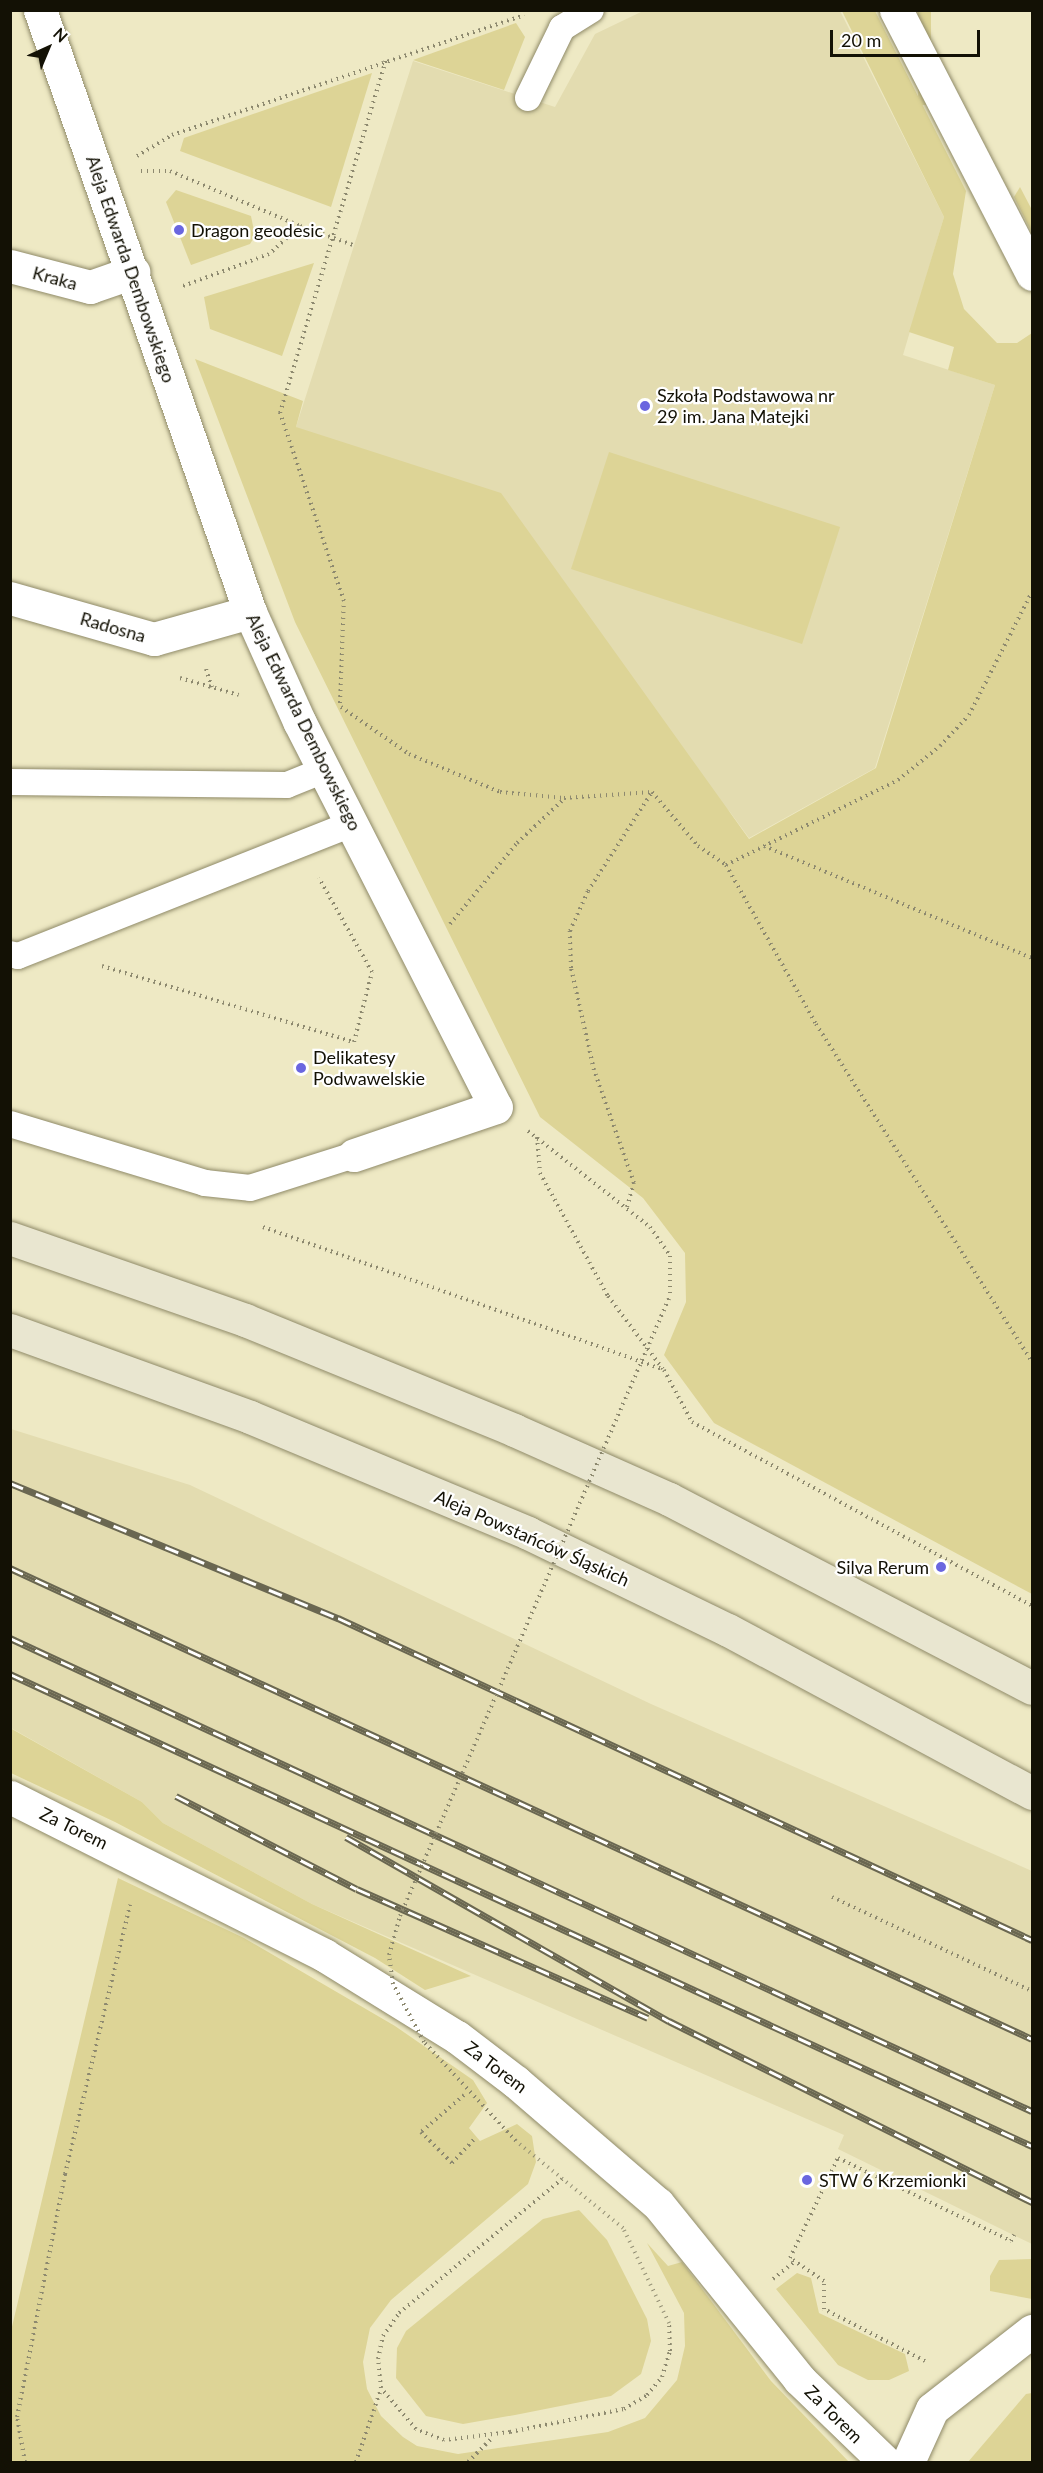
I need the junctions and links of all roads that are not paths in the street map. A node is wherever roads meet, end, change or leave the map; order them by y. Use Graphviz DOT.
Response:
graph roads {
  1 [pos="40,10"];
  2 [pos="591,10"];
  3 [pos="896,10"];
  4 [pos="528,98"];
  5 [pos="10,266"];
  6 [pos="132,272"];
  7 [pos="1032,274"];
  8 [pos="10,598"];
  9 [pos="250,612"];
  10 [pos="324,770"];
  11 [pos="10,782"];
  12 [pos="352,824"];
  13 [pos="10,954"];
  14 [pos="10,1124"];
  15 [pos="354,1155"];
  16 [pos="10,1238"];
  17 [pos="10,1330"];
  18 [pos="1032,1688"];
  19 [pos="1032,1793"];
  20 [pos="10,1797"];
  21 [pos="1032,2331"];
  22 [pos="885,2463"];
  23 [pos="908,2463"];
  1 -- 6 [label="street, Aleja Edwarda Dembowskiego"];
  2 -- 4 [label="lane"];
  3 -- 7 [label="street"];
  5 -- 6 [label="street, Kraka"];
  6 -- 9 [label="street, Aleja Edwarda Dembowskiego"];
  8 -- 9 [label="street, Radosna"];
  9 -- 10 [label="street, Aleja Edwarda Dembowskiego"];
  10 -- 11 [label="lane"];
  10 -- 12 [label="street, Aleja Edwarda Dembowskiego"];
  12 -- 13 [label="lane"];
  12 -- 15 [label="street, Aleja Edwarda Dembowskiego"];
  14 -- 15 [label="lane"];
  16 -- 18 [label="main road"];
  17 -- 19 [label="main road, Aleja Powstańców Śląskich"];
  20 -- 22 [label="street, Za Torem"];
  21 -- 23 [label="street"];
}
